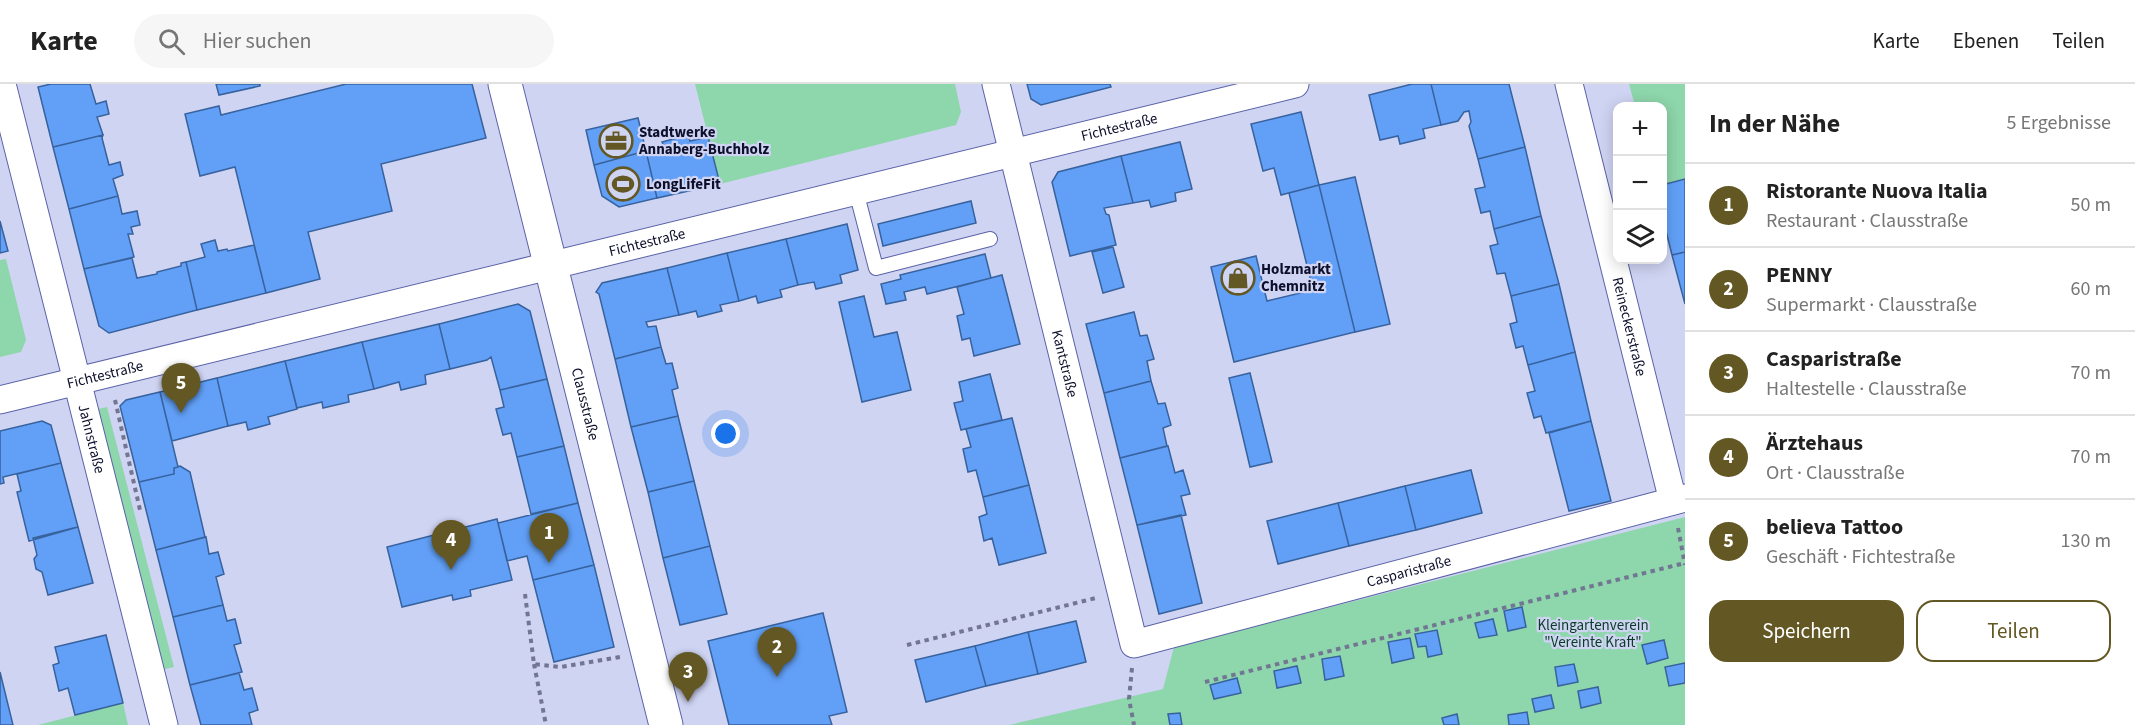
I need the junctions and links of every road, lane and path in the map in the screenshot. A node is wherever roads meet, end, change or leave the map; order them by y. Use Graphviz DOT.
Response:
graph roads {
  1 [pos="2,84"];
  2 [pos="505,84"];
  3 [pos="996,84"];
  4 [pos="1295,84"];
  5 [pos="1569,84"];
  6 [pos="1012,153"];
  7 [pos="856,191"];
  8 [pos="990,239"];
  9 [pos="550,266"];
  10 [pos="77,381"];
  11 [pos="0,400"];
  12 [pos="1679,500"];
  13 [pos="1685,564"];
  14 [pos="1120,592"];
  15 [pos="525,594"];
  16 [pos="1134,644"];
  17 [pos="907,645"];
  18 [pos="648,652"];
  19 [pos="534,663"];
  20 [pos="1205,682"];
  21 [pos="164,725"];
  22 [pos="546,725"];
  23 [pos="666,725"];
  24 [pos="1134,725"];
  1 -- 10 [label="street, Jahnstraße"];
  2 -- 9 [label="main road, Clausstraße"];
  3 -- 6 [label="street, Kantstraße"];
  4 -- 6 [label="street, Fichtestraße"];
  5 -- 12 [label="street, Reineckerstraße"];
  6 -- 7 [label="street, Fichtestraße"];
  6 -- 14 [label="street, Kantstraße"];
  7 -- 8 [label="lane"];
  7 -- 9 [label="street, Fichtestraße"];
  9 -- 10 [label="street, Fichtestraße"];
  9 -- 18 [label="main road, Clausstraße"];
  10 -- 11 [label="street, Fichtestraße"];
  10 -- 21 [label="street, Jahnstraße"];
  12 -- 13 [label="path"];
  12 -- 16 [label="street, Casparistraße"];
  13 -- 20 [label="path"];
  14 -- 16 [label="street, Kantstraße"];
  14 -- 17 [label="path"];
  15 -- 19 [label="path"];
  16 -- 24 [label="path"];
  18 -- 19 [label="path"];
  18 -- 23 [label="main road, Clausstraße"];
  19 -- 22 [label="path"];
}
